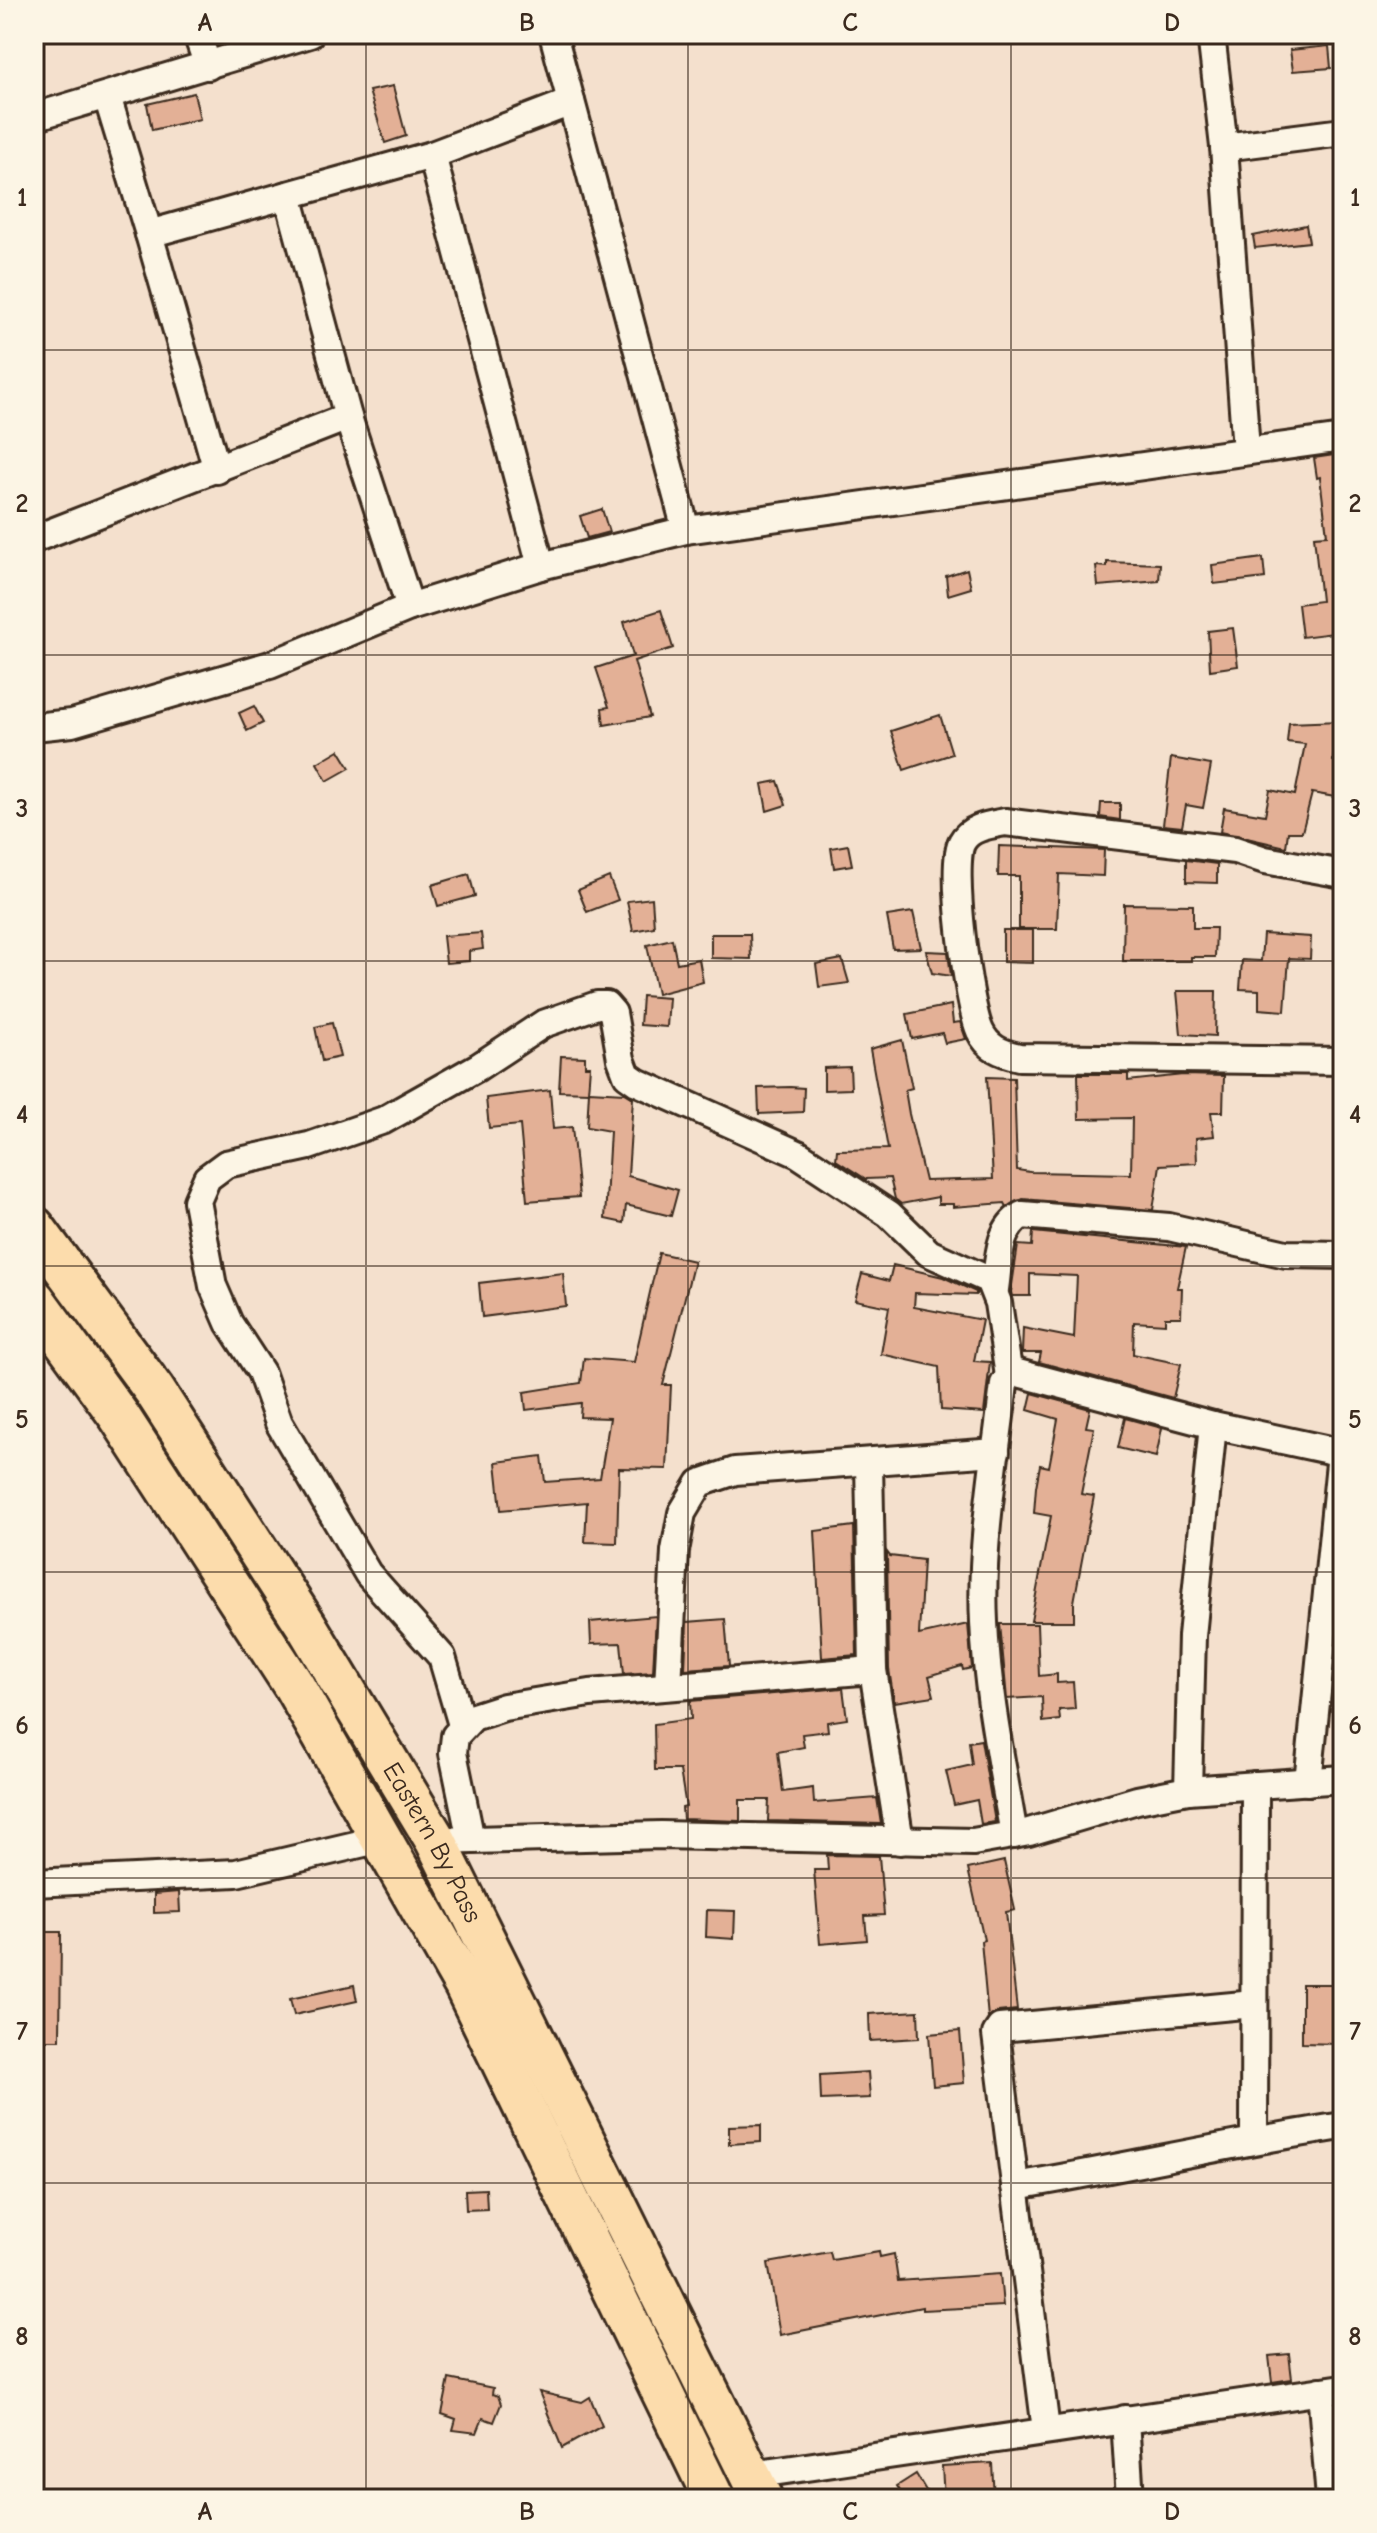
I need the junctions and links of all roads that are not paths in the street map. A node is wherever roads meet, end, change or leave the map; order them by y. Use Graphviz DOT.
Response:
graph roads {
  1 [pos="197,34"];
  2 [pos="310,34"];
  3 [pos="553,34"];
  4 [pos="1211,34"];
  5 [pos="208,66"];
  6 [pos="107,96"];
  7 [pos="571,102"];
  8 [pos="34,117"];
  9 [pos="1343,132"];
  10 [pos="1224,147"];
  11 [pos="432,155"];
  12 [pos="288,195"];
  13 [pos="149,234"];
  14 [pos="348,417"];
  15 [pos="1343,438"];
  16 [pos="1246,450"];
  17 [pos="217,470"];
  18 [pos="686,530"];
  19 [pos="34,539"];
  20 [pos="541,566"];
  21 [pos="410,607"];
  22 [pos="34,727"];
  23 [pos="1343,874"];
  24 [pos="1343,1061"];
  25 [pos="34,1227"];
  26 [pos="1343,1255"];
  27 [pos="995,1289"];
  28 [pos="34,1299"];
  29 [pos="1009,1376"];
  30 [pos="1213,1425"];
  31 [pos="996,1452"];
  32 [pos="1342,1453"];
  33 [pos="869,1463"];
  34 [pos="873,1670"];
  35 [pos="668,1686"];
  36 [pos="462,1725"];
  37 [pos="1343,1779"];
  38 [pos="1308,1782"];
  39 [pos="1255,1785"];
  40 [pos="1188,1790"];
  41 [pos="1014,1835"];
  42 [pos="381,1839"];
  43 [pos="453,1841"];
  44 [pos="900,1841"];
  45 [pos="34,1883"];
  46 [pos="1254,2004"];
  47 [pos="1343,2126"];
  48 [pos="1254,2139"];
  49 [pos="1015,2186"];
  50 [pos="1332,2390"];
  51 [pos="1125,2419"];
  52 [pos="1046,2430"];
  53 [pos="757,2487"];
  54 [pos="714,2499"];
  55 [pos="1130,2499"];
  56 [pos="1330,2499"];
  1 -- 5 [label="street"];
  2 -- 5 [label="street"];
  3 -- 7 [label="street"];
  4 -- 10 [label="street"];
  5 -- 6 [label="street"];
  6 -- 8 [label="street"];
  6 -- 13 [label="street"];
  7 -- 11 [label="street"];
  7 -- 18 [label="street"];
  9 -- 10 [label="street"];
  10 -- 16 [label="street"];
  11 -- 12 [label="street"];
  11 -- 20 [label="street"];
  12 -- 13 [label="street"];
  12 -- 14 [label="street"];
  13 -- 17 [label="street"];
  14 -- 17 [label="street"];
  14 -- 21 [label="street"];
  15 -- 16 [label="street"];
  16 -- 18 [label="street"];
  17 -- 19 [label="street"];
  18 -- 20 [label="street"];
  20 -- 21 [label="street"];
  21 -- 22 [label="street"];
  23 -- 24 [label="street"];
  25 -- 43 [label="main road, Eastern By Pass"];
  26 -- 27 [label="street"];
  27 -- 29 [label="street"];
  27 -- 36 [label="street"];
  28 -- 42 [label="main road, Eastern By Pass"];
  29 -- 30 [label="street"];
  29 -- 31 [label="street"];
  30 -- 32 [label="street"];
  30 -- 40 [label="street"];
  31 -- 33 [label="street"];
  31 -- 41 [label="street"];
  32 -- 38 [label="street"];
  33 -- 34 [label="street"];
  33 -- 35 [label="street"];
  34 -- 35 [label="street"];
  34 -- 44 [label="street"];
  35 -- 36 [label="street"];
  36 -- 43 [label="street"];
  37 -- 38 [label="street"];
  38 -- 39 [label="street"];
  39 -- 40 [label="street"];
  39 -- 46 [label="street"];
  40 -- 41 [label="street"];
  41 -- 44 [label="street"];
  42 -- 45 [label="street"];
  42 -- 54 [label="main road, Eastern By Pass"];
  43 -- 44 [label="street"];
  43 -- 53 [label="main road, Eastern By Pass"];
  46 -- 48 [label="street"];
  46 -- 49 [label="street"];
  47 -- 48 [label="street"];
  48 -- 49 [label="street"];
  49 -- 52 [label="street"];
  50 -- 51 [label="street"];
  50 -- 56 [label="street"];
  51 -- 52 [label="street"];
  51 -- 55 [label="street"];
  52 -- 53 [label="street"];
}
